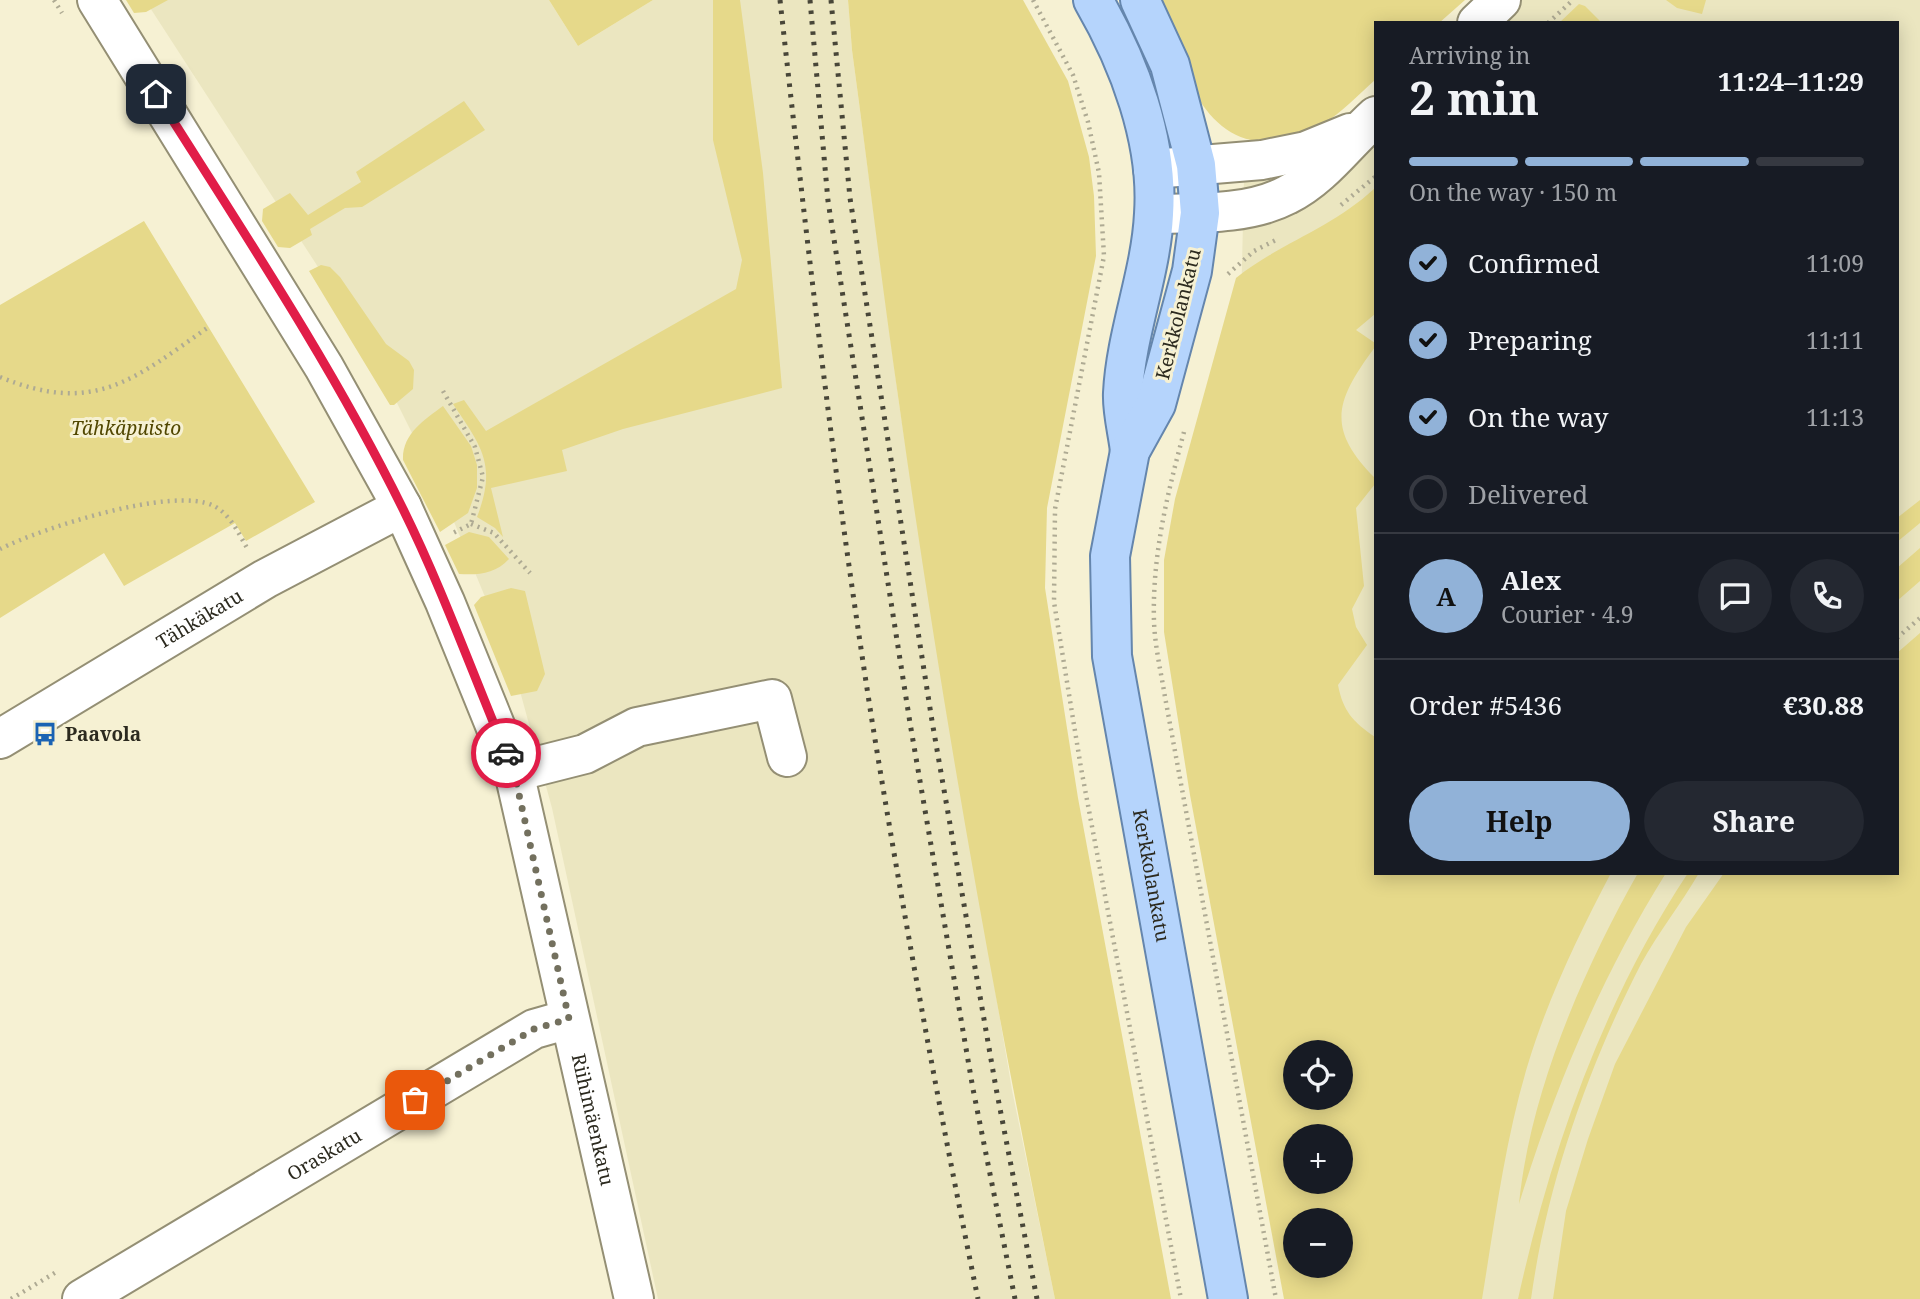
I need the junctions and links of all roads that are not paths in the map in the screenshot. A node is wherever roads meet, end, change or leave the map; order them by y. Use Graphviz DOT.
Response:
graph roads {
  1 [pos="1094,0"];
  2 [pos="1140,0"];
  3 [pos="1501,0"];
  4 [pos="83,11"];
  5 [pos="1479,21"];
  6 [pos="1368,122"];
  7 [pos="1196,165"];
  8 [pos="1153,169"];
  9 [pos="1200,213"];
  10 [pos="1154,214"];
  11 [pos="1130,451"];
  12 [pos="402,507"];
  13 [pos="0,738"];
  14 [pos="787,757"];
  15 [pos="514,772"];
  16 [pos="569,1019"];
  17 [pos="82,1299"];
  18 [pos="634,1299"];
  19 [pos="1228,1299"];
  1 -- 8 [label="main road, Kerkkolankatu"];
  2 -- 7 [label="main road, Kerkkolankatu"];
  3 -- 5 [label="street"];
  4 -- 12 [label="street, Riihimäenkatu"];
  6 -- 7 [label="street"];
  6 -- 9 [label="street"];
  7 -- 8 [label="street"];
  7 -- 9 [label="main road, Kerkkolankatu"];
  8 -- 10 [label="main road, Kerkkolankatu"];
  9 -- 10 [label="street"];
  9 -- 11 [label="main road, Kerkkolankatu"];
  10 -- 11 [label="main road, Kerkkolankatu"];
  11 -- 19 [label="main road, Kerkkolankatu"];
  12 -- 13 [label="street, Tähkäkatu"];
  12 -- 15 [label="street, Riihimäenkatu"];
  14 -- 15 [label="street"];
  15 -- 16 [label="street, Riihimäenkatu"];
  16 -- 17 [label="street, Oraskatu"];
  16 -- 18 [label="street, Riihimäenkatu"];
}
